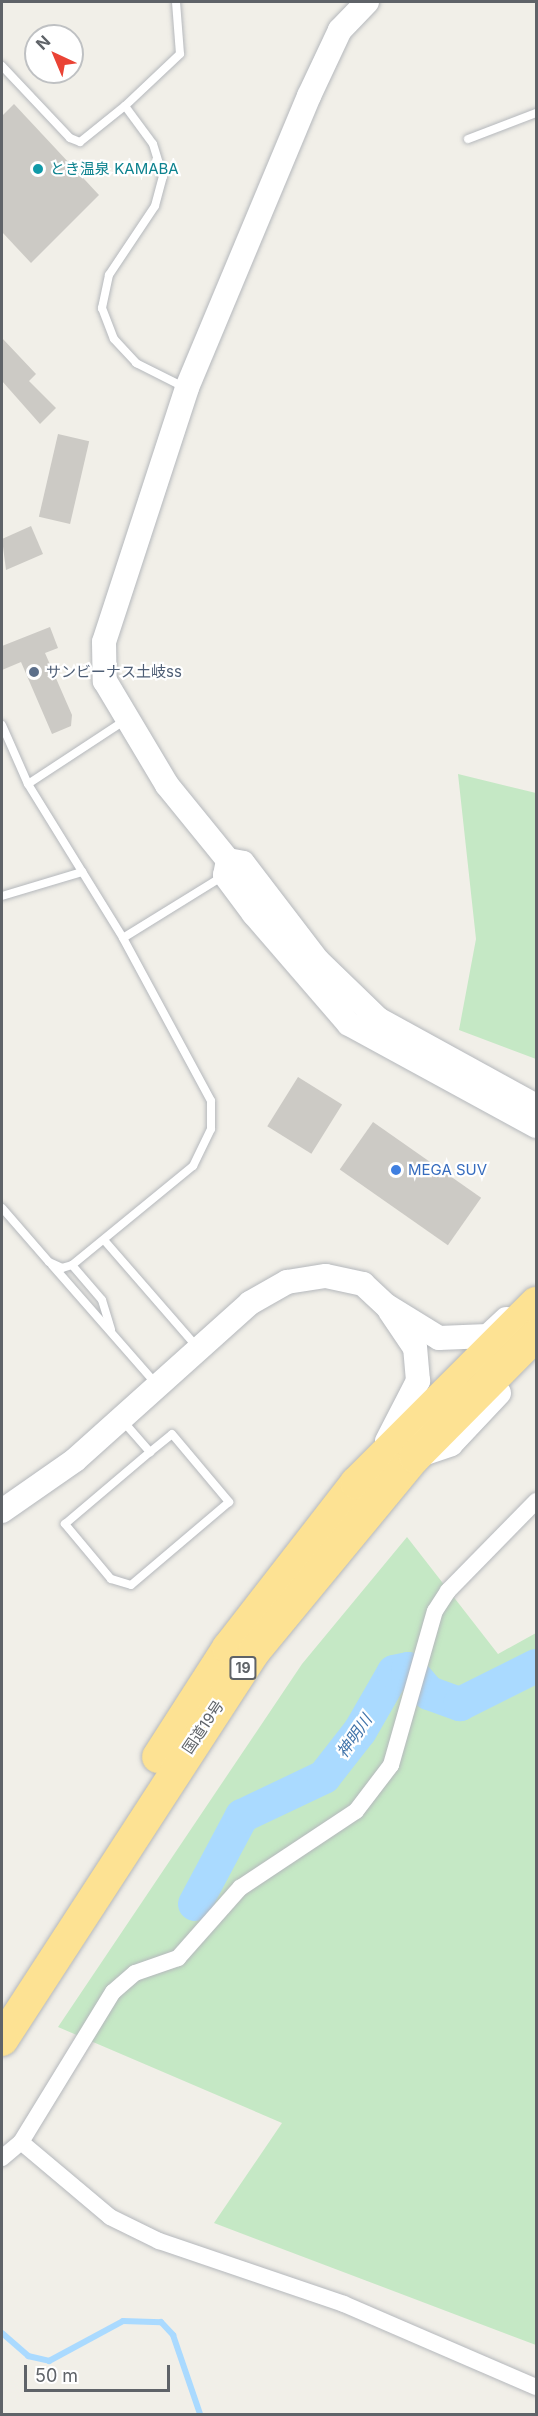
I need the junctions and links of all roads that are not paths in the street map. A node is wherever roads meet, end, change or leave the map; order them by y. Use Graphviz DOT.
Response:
graph roads {
  1 [pos="176,2"];
  2 [pos="368,2"];
  3 [pos="2,66"];
  4 [pos="125,106"];
  5 [pos="537,113"];
  6 [pos="468,139"];
  7 [pos="187,388"];
  8 [pos="124,721"];
  9 [pos="2,724"];
  10 [pos="28,784"];
  11 [pos="227,868"];
  12 [pos="82,872"];
  13 [pos="2,896"];
  14 [pos="123,938"];
  15 [pos="537,1106"];
  16 [pos="537,1126"];
  17 [pos="2,1208"];
  18 [pos="104,1240"];
  19 [pos="49,1262"];
  20 [pos="72,1265"];
  21 [pos="537,1291"];
  22 [pos="537,1303"];
  23 [pos="387,1306"];
  24 [pos="113,1335"];
  25 [pos="537,1335"];
  26 [pos="198,1348"];
  27 [pos="537,1354"];
  28 [pos="156,1385"];
  29 [pos="120,1417"];
  30 [pos="150,1452"];
  31 [pos="415,1457"];
  32 [pos="375,1462"];
  33 [pos="537,1501"];
  34 [pos="2,1511"];
  35 [pos="2,2003"];
  36 [pos="2,2040"];
  37 [pos="21,2142"];
  38 [pos="2,2158"];
  39 [pos="537,2387"];
  1 -- 4 [label="lane"];
  2 -- 7 [label="street"];
  3 -- 4 [label="lane"];
  4 -- 7 [label="lane"];
  5 -- 6 [label="lane"];
  7 -- 8 [label="street"];
  8 -- 10 [label="lane"];
  8 -- 11 [label="street"];
  9 -- 10 [label="lane"];
  10 -- 12 [label="lane"];
  11 -- 14 [label="lane"];
  11 -- 15 [label="street"];
  11 -- 16 [label="street"];
  12 -- 13 [label="lane"];
  12 -- 14 [label="lane"];
  14 -- 18 [label="lane"];
  17 -- 19 [label="lane"];
  18 -- 20 [label="lane"];
  18 -- 26 [label="lane"];
  19 -- 20 [label="lane"];
  19 -- 24 [label="lane"];
  20 -- 24 [label="lane"];
  21 -- 23 [label="street"];
  22 -- 32 [label="highway, 国道19号 / 19"];
  23 -- 26 [label="street"];
  23 -- 32 [label="street"];
  24 -- 28 [label="lane"];
  25 -- 31 [label="highway, 国道19号 / 19"];
  26 -- 28 [label="street"];
  27 -- 31 [label="street"];
  28 -- 29 [label="street"];
  29 -- 30 [label="lane"];
  29 -- 34 [label="street"];
  30 -- 30 [label="lane"];
  31 -- 36 [label="highway, 国道19号 / 19"];
  32 -- 35 [label="highway, 国道19号 / 19"];
  33 -- 37 [label="street"];
  37 -- 38 [label="street"];
  37 -- 39 [label="street"];
}
